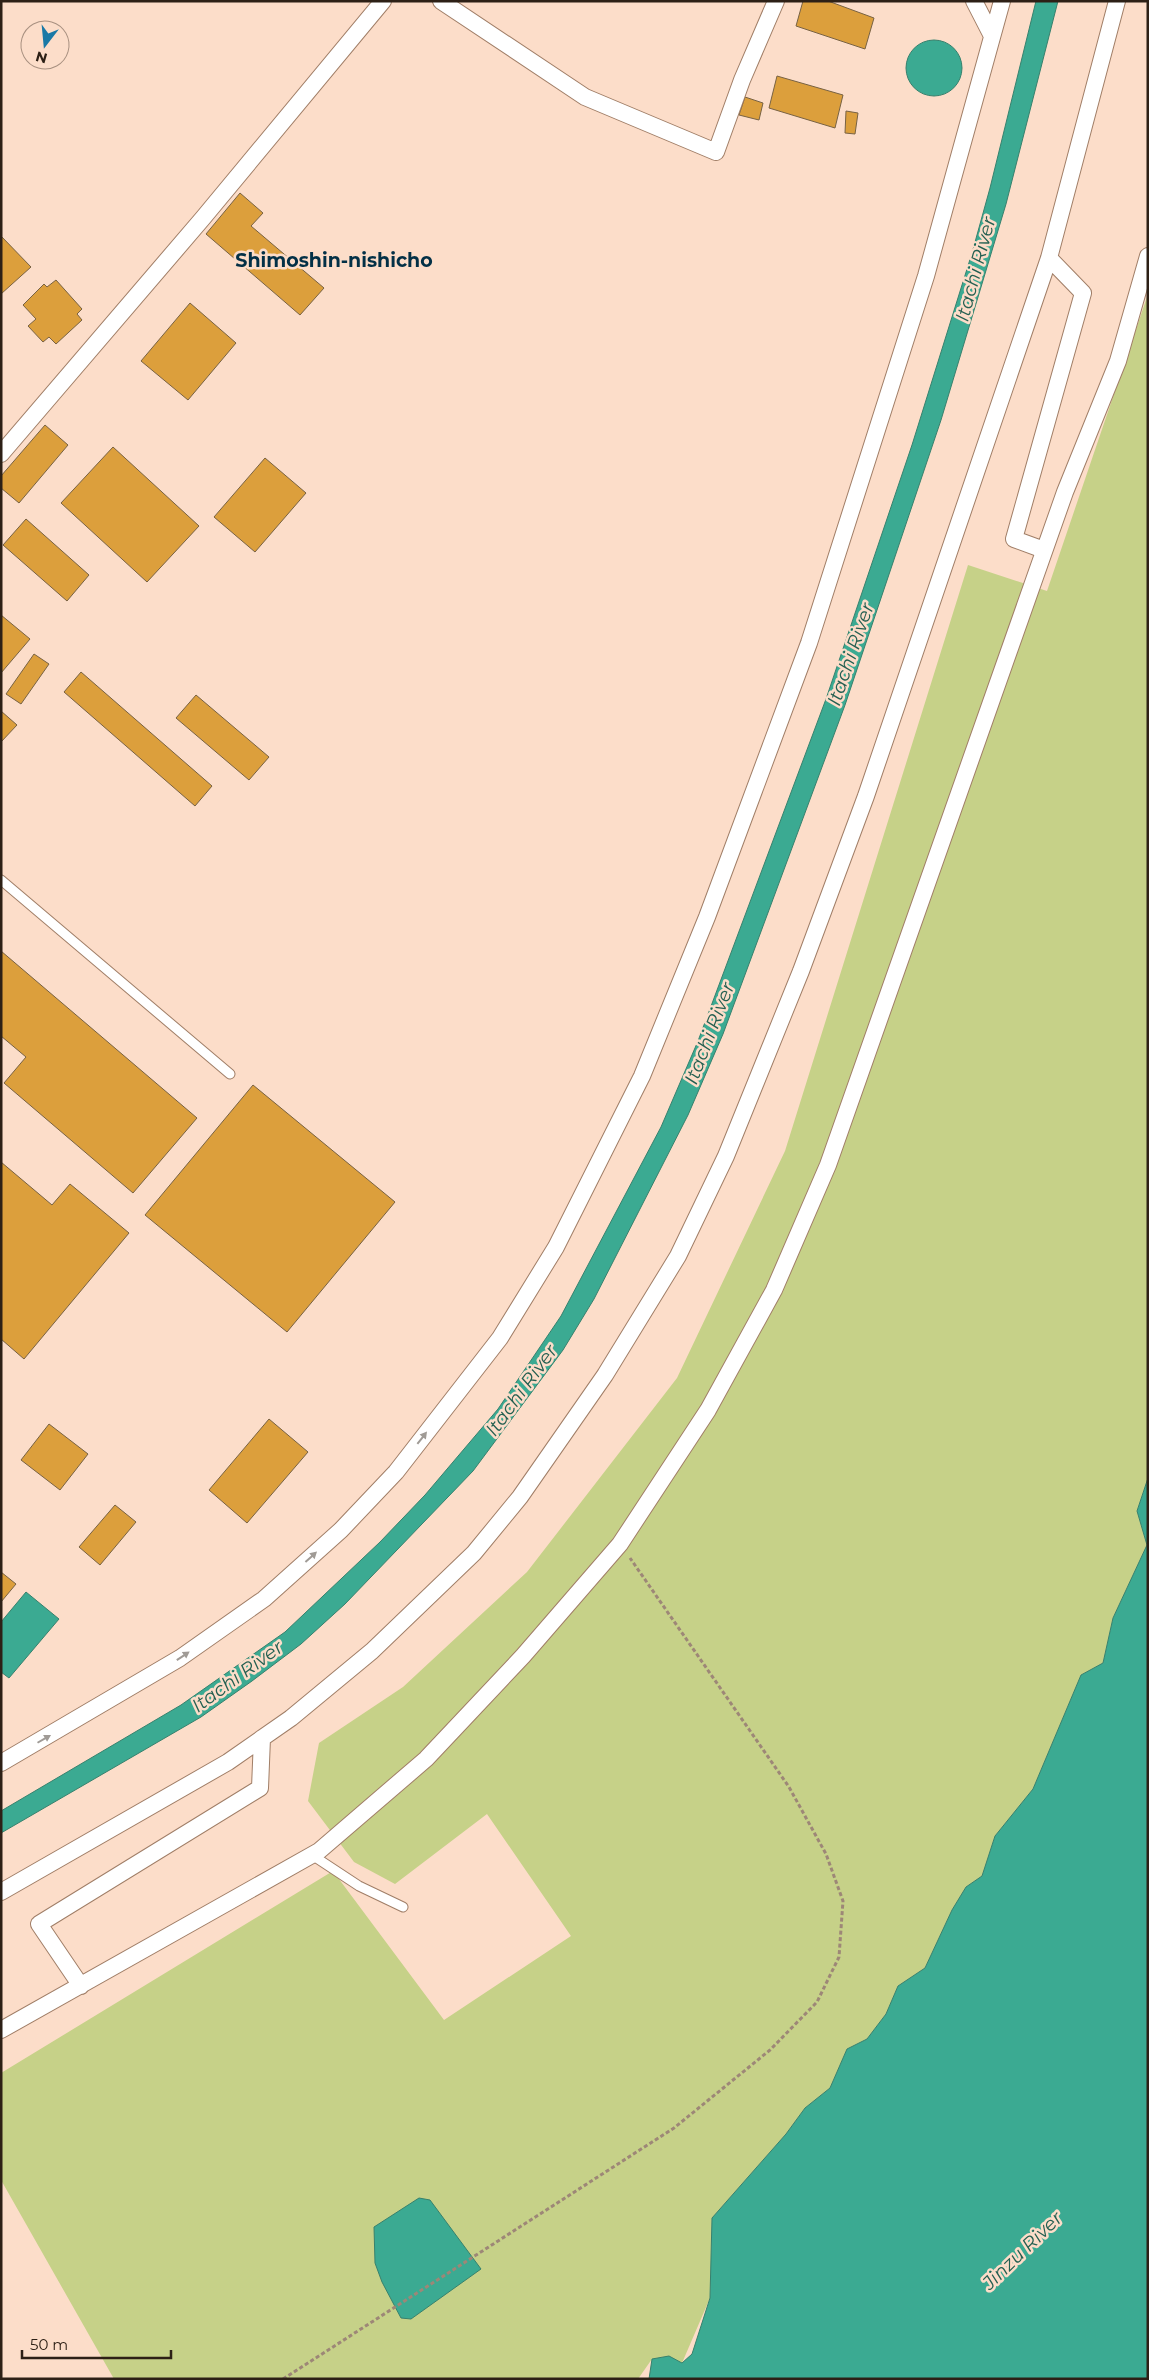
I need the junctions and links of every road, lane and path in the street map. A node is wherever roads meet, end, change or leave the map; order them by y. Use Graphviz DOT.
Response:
graph roads {
  1 [pos="383,1"];
  2 [pos="441,1"];
  3 [pos="776,1"];
  4 [pos="974,1"];
  5 [pos="1002,1"];
  6 [pos="1117,1"];
  7 [pos="992,36"];
  8 [pos="1148,256"];
  9 [pos="1049,258"];
  10 [pos="1,454"];
  11 [pos="1044,550"];
  12 [pos="1,880"];
  13 [pos="230,1074"];
  14 [pos="620,1544"];
  15 [pos="262,1738"];
  16 [pos="1,1763"];
  17 [pos="312,1855"];
  18 [pos="1,1892"];
  19 [pos="403,1907"];
  20 [pos="80,1986"];
  21 [pos="1,2030"];
  22 [pos="283,2379"];
  1 -- 10 [label="street"];
  2 -- 3 [label="street"];
  4 -- 7 [label="street"];
  5 -- 7 [label="street"];
  6 -- 9 [label="street"];
  16 -- 7 [label="street, one-way"];
  8 -- 11 [label="street"];
  9 -- 11 [label="street"];
  9 -- 15 [label="street"];
  11 -- 14 [label="street"];
  12 -- 13 [label="lane"];
  14 -- 17 [label="street"];
  14 -- 22 [label="path"];
  15 -- 18 [label="street"];
  15 -- 20 [label="street"];
  17 -- 19 [label="lane"];
  17 -- 20 [label="street"];
  20 -- 21 [label="street"];
}
